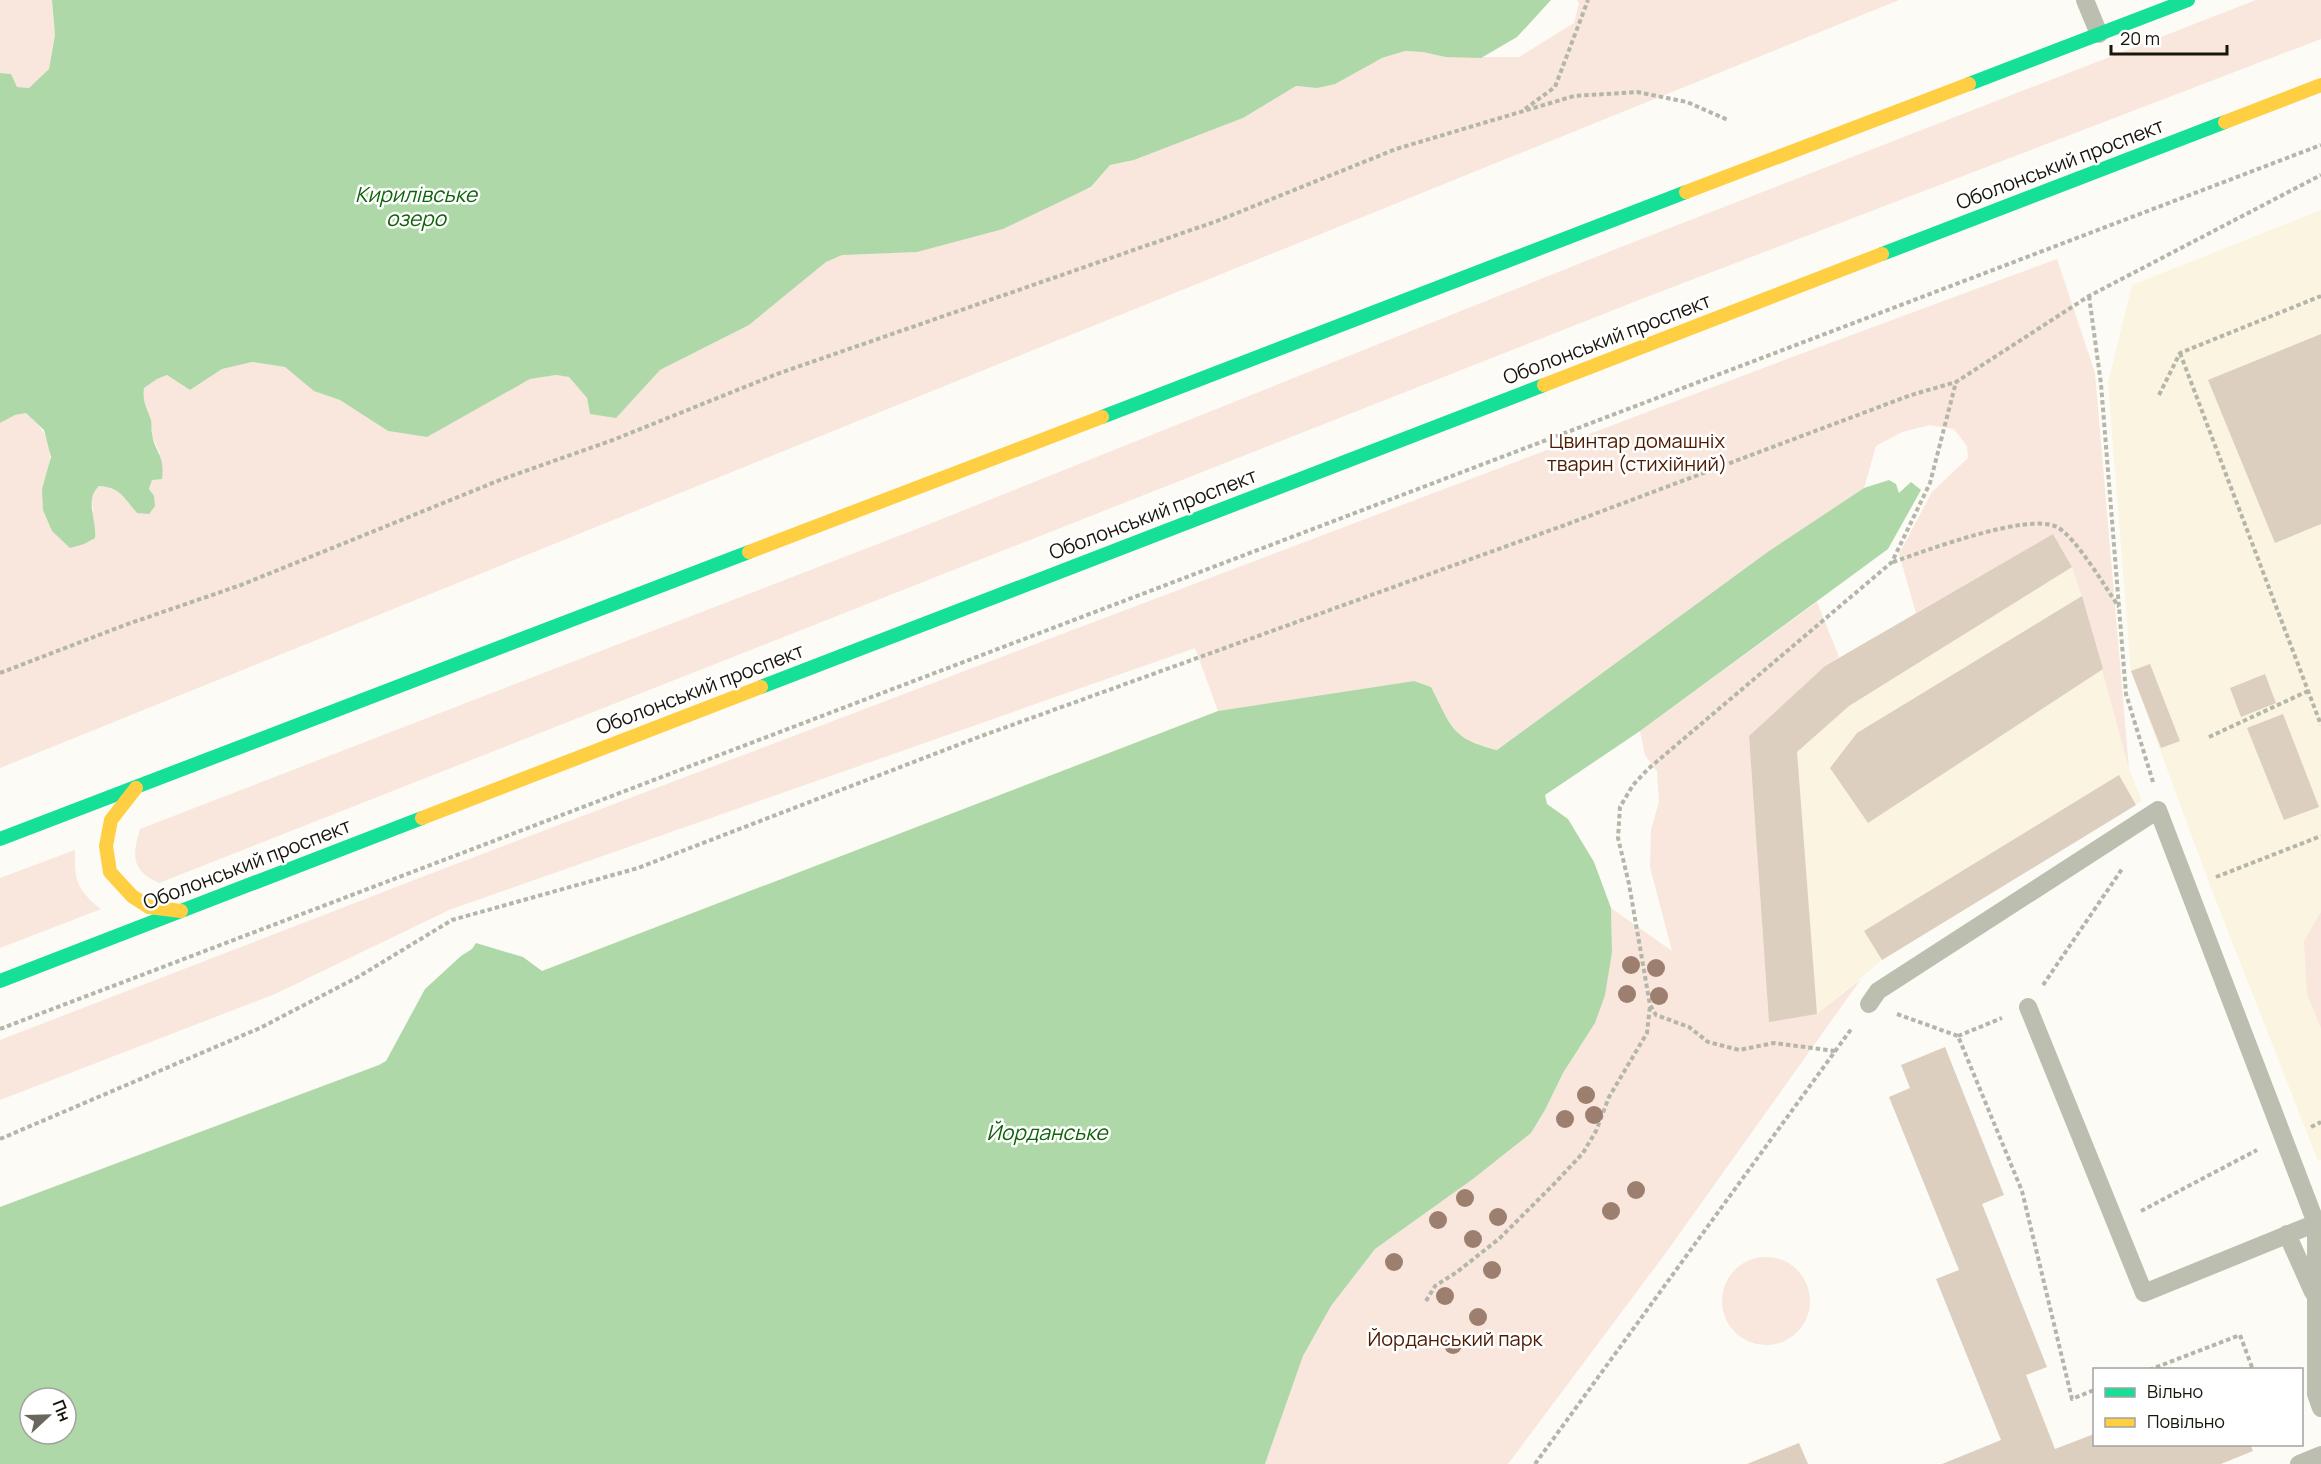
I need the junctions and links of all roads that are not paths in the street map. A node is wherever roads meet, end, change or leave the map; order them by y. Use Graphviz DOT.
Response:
graph roads {
  1 [pos="2085,0"];
  2 [pos="2188,0"];
  3 [pos="2099,34"];
  4 [pos="2321,85"];
  5 [pos="136,788"];
  6 [pos="0,839"];
  7 [pos="181,911"];
  8 [pos="0,981"];
  9 [pos="1869,1004"];
  10 [pos="2028,1006"];
  11 [pos="2316,1223"];
  12 [pos="2287,1234"];
  13 [pos="2316,1300"];
  14 [pos="2321,1408"];
  15 [pos="2321,1455"];
  16 [pos="2299,1464"];
  1 -- 3 [label="lane"];
  2 -- 3 [label="main road"];
  3 -- 5 [label="main road"];
  4 -- 7 [label="main road, Оболонський проспект"];
  5 -- 6 [label="main road"];
  5 -- 7 [label="main road"];
  7 -- 8 [label="main road, Оболонський проспект"];
  9 -- 11 [label="lane"];
  10 -- 12 [label="lane"];
  11 -- 12 [label="lane"];
  11 -- 13 [label="lane"];
  12 -- 13 [label="lane"];
  13 -- 14 [label="lane"];
  15 -- 16 [label="lane"];
}
